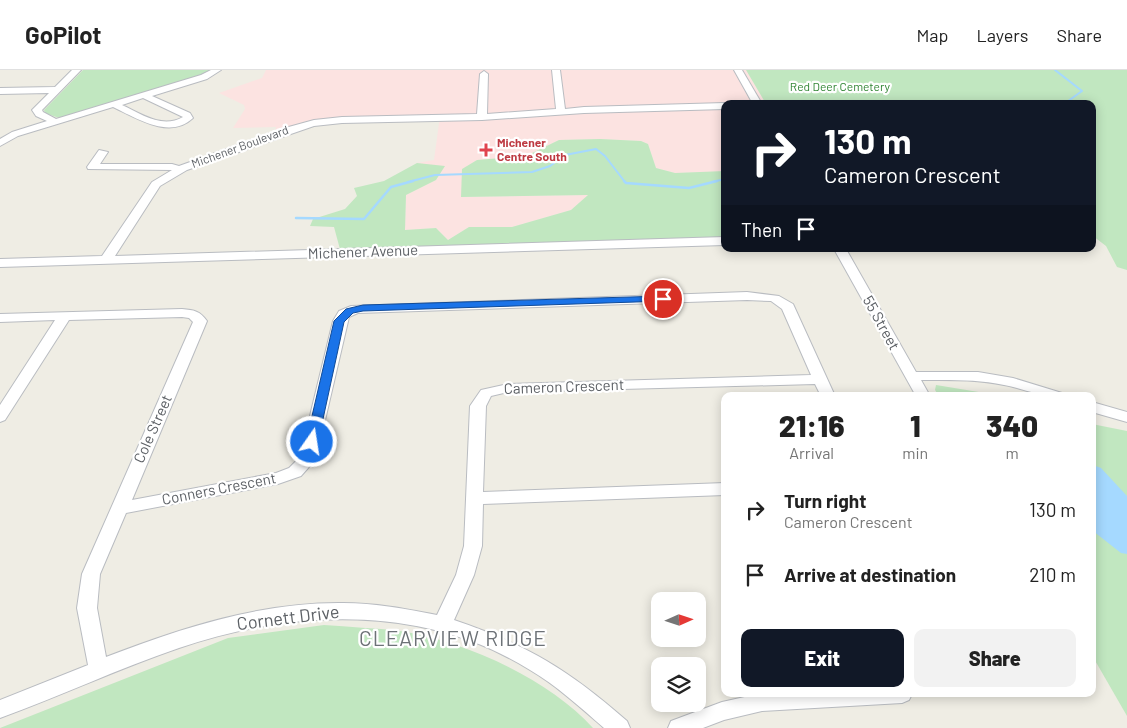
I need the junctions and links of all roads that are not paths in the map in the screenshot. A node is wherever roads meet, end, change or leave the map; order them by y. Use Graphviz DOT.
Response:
graph roads {
  1 [pos="77,70"];
  2 [pos="217,70"];
  3 [pos="556,70"];
  4 [pos="738,70"];
  5 [pos="484,74"];
  6 [pos="58,90"];
  7 [pos="0,91"];
  8 [pos="143,95"];
  9 [pos="756,100"];
  10 [pos="114,104"];
  11 [pos="721,106"];
  12 [pos="561,112"];
  13 [pos="482,117"];
  14 [pos="55,122"];
  15 [pos="0,143"];
  16 [pos="103,152"];
  17 [pos="179,169"];
  18 [pos="721,241"];
  19 [pos="842,252"];
  20 [pos="106,260"];
  21 [pos="0,263"];
  22 [pos="65,316"];
  23 [pos="0,318"];
  24 [pos="912,376"];
  25 [pos="820,379"];
  26 [pos="826,392"];
  27 [pos="921,392"];
  28 [pos="1043,392"];
  29 [pos="1096,408"];
  30 [pos="0,416"];
  31 [pos="1127,417"];
  32 [pos="721,489"];
  33 [pos="476,498"];
  34 [pos="119,508"];
  35 [pos="443,623"];
  36 [pos="99,671"];
  37 [pos="850,697"];
  38 [pos="0,709"];
  39 [pos="619,728"];
  40 [pos="679,728"];
  1 -- 6 [label="street"];
  2 -- 8 [label="street"];
  3 -- 12 [label="street"];
  4 -- 9 [label="street"];
  5 -- 13 [label="street"];
  6 -- 7 [label="street"];
  6 -- 14 [label="street"];
  8 -- 10 [label="street"];
  8 -- 10 [label="street"];
  10 -- 14 [label="street"];
  11 -- 12 [label="street, Michener Boulevard"];
  12 -- 13 [label="street, Michener Boulevard"];
  13 -- 17 [label="street, Michener Boulevard"];
  14 -- 15 [label="street"];
  16 -- 17 [label="street"];
  17 -- 20 [label="street, Michener Boulevard"];
  18 -- 20 [label="street, Michener Avenue"];
  19 -- 24 [label="street, 55 Street"];
  20 -- 21 [label="street, Michener Avenue"];
  22 -- 23 [label="street"];
  22 -- 30 [label="street"];
  22 -- 34 [label="street, Cole Street"];
  24 -- 27 [label="street, 55 Street"];
  24 -- 28 [label="street"];
  25 -- 26 [label="street"];
  25 -- 33 [label="street, Cameron Crescent"];
  25 -- 34 [label="street, Conners Crescent"];
  29 -- 31 [label="street"];
  32 -- 33 [label="street"];
  33 -- 35 [label="street, Cameron Crescent"];
  34 -- 36 [label="street, Cole Street"];
  35 -- 36 [label="street, Cornett Drive"];
  35 -- 39 [label="street, Cornett Drive"];
  36 -- 38 [label="street, Cornett Drive"];
  37 -- 40 [label="street"];
}
